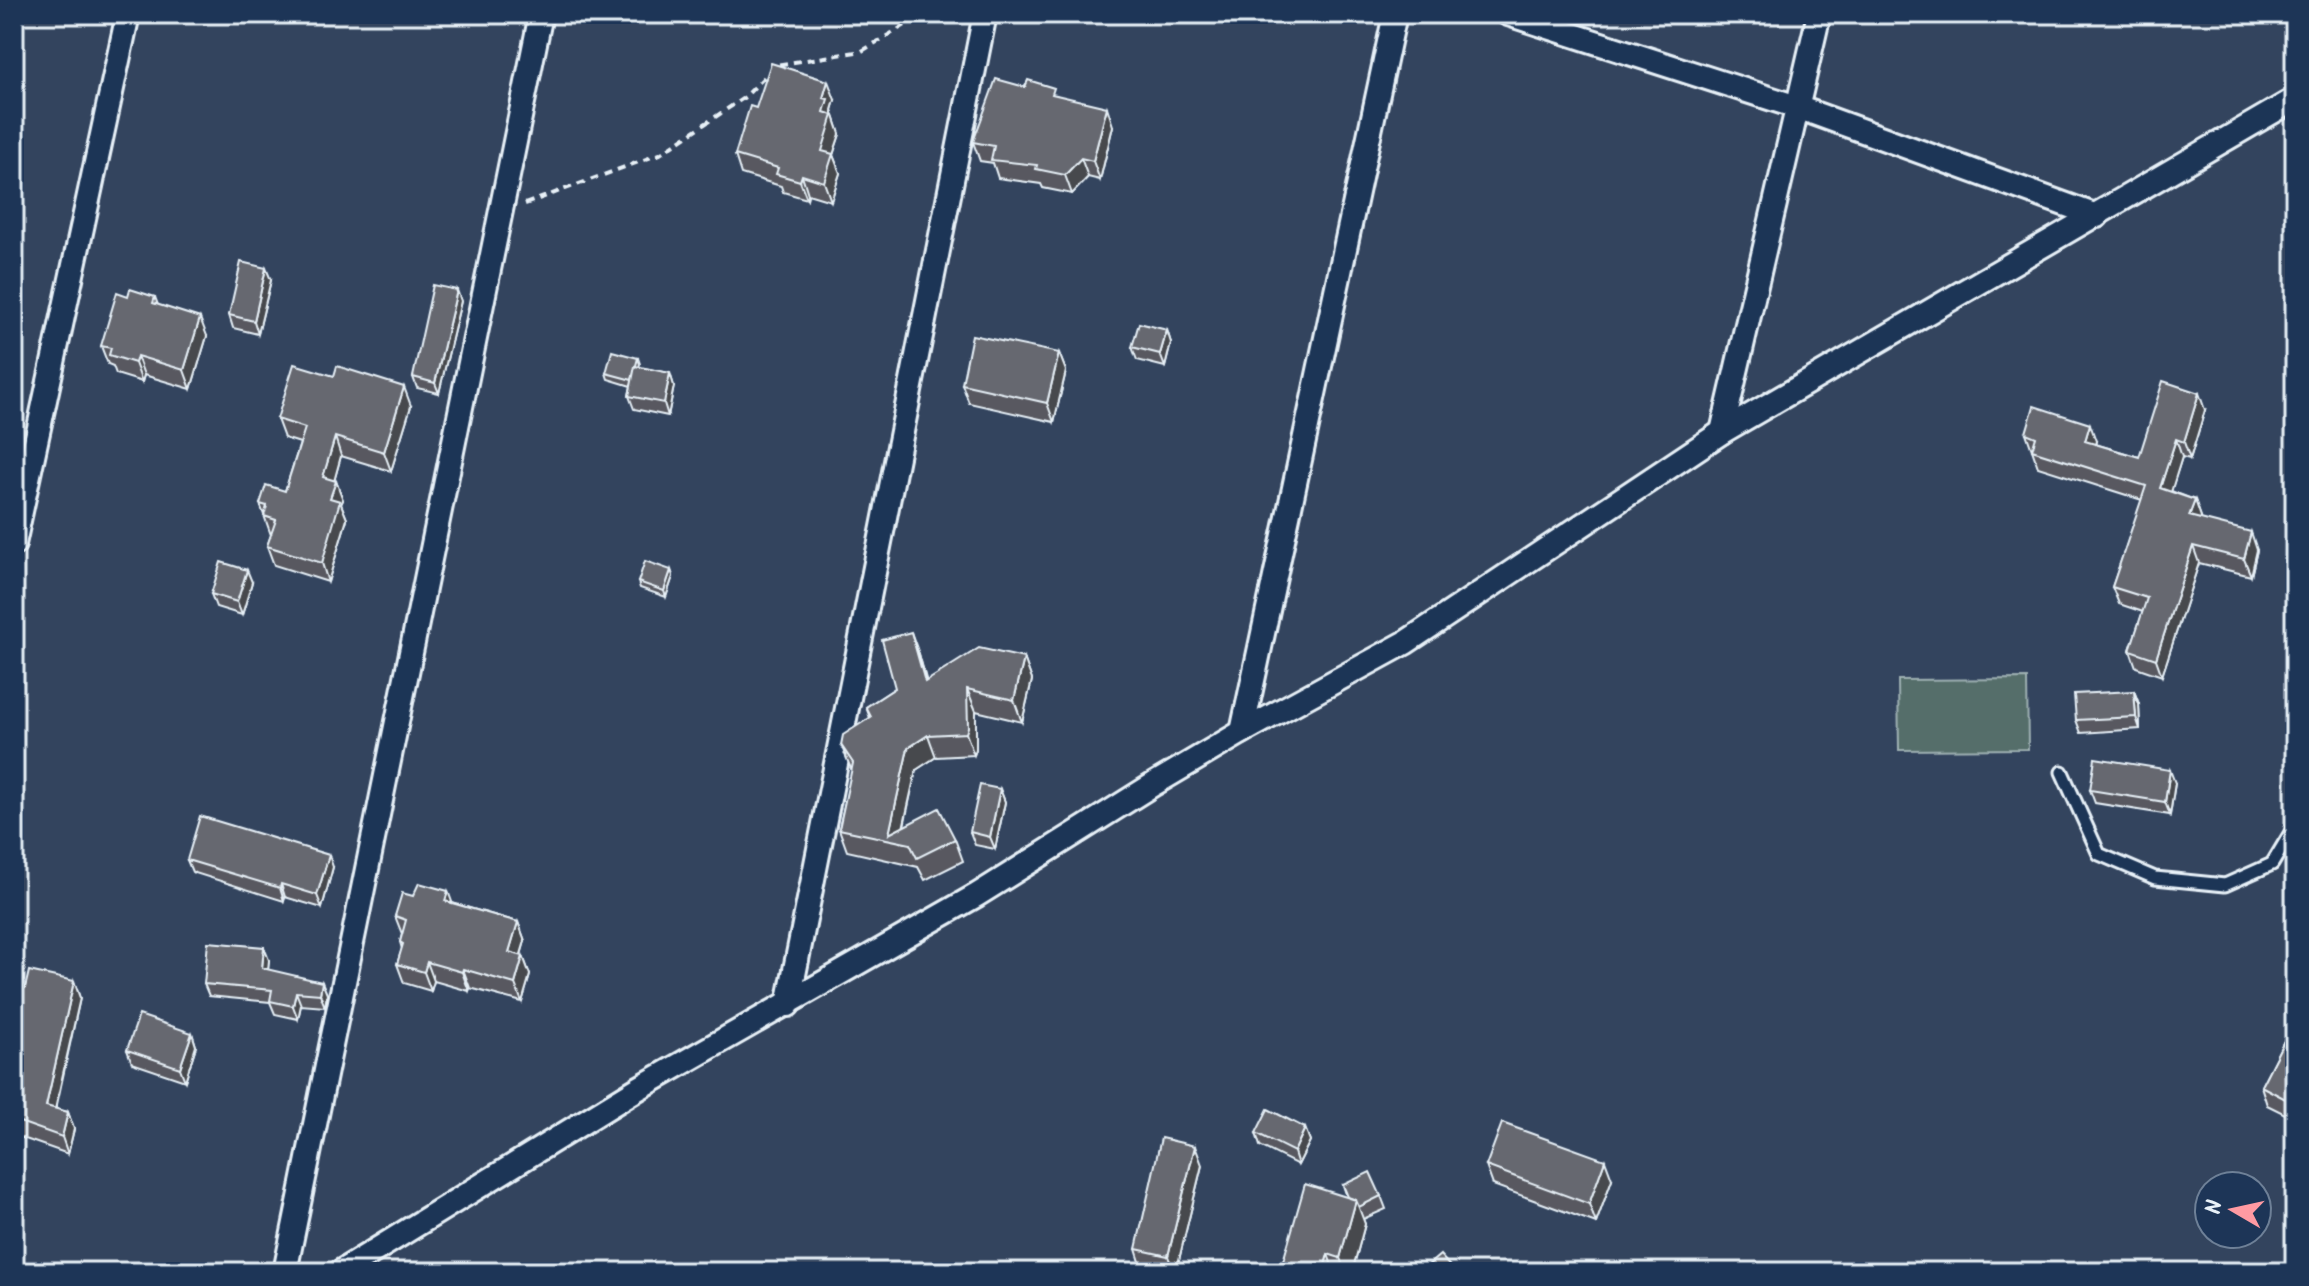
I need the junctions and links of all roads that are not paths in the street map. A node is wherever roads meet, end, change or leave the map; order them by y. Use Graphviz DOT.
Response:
graph roads {
  1 [pos="128,14"];
  2 [pos="541,14"];
  3 [pos="985,14"];
  4 [pos="1395,14"];
  5 [pos="1508,14"];
  6 [pos="1819,14"];
  7 [pos="2295,99"];
  8 [pos="1797,107"];
  9 [pos="2097,216"];
  10 [pos="1722,432"];
  11 [pos="14,544"];
  12 [pos="1242,732"];
  13 [pos="2062,772"];
  14 [pos="2295,826"];
  15 [pos="788,1005"];
  16 [pos="285,1272"];
  17 [pos="340,1272"];
  1 -- 11 [label="street"];
  2 -- 16 [label="street"];
  3 -- 15 [label="street"];
  4 -- 12 [label="street"];
  5 -- 8 [label="street"];
  6 -- 8 [label="street"];
  7 -- 9 [label="street"];
  8 -- 9 [label="street"];
  8 -- 10 [label="street"];
  9 -- 10 [label="street"];
  10 -- 12 [label="street"];
  12 -- 15 [label="street"];
  13 -- 14 [label="lane"];
  15 -- 17 [label="street"];
}
